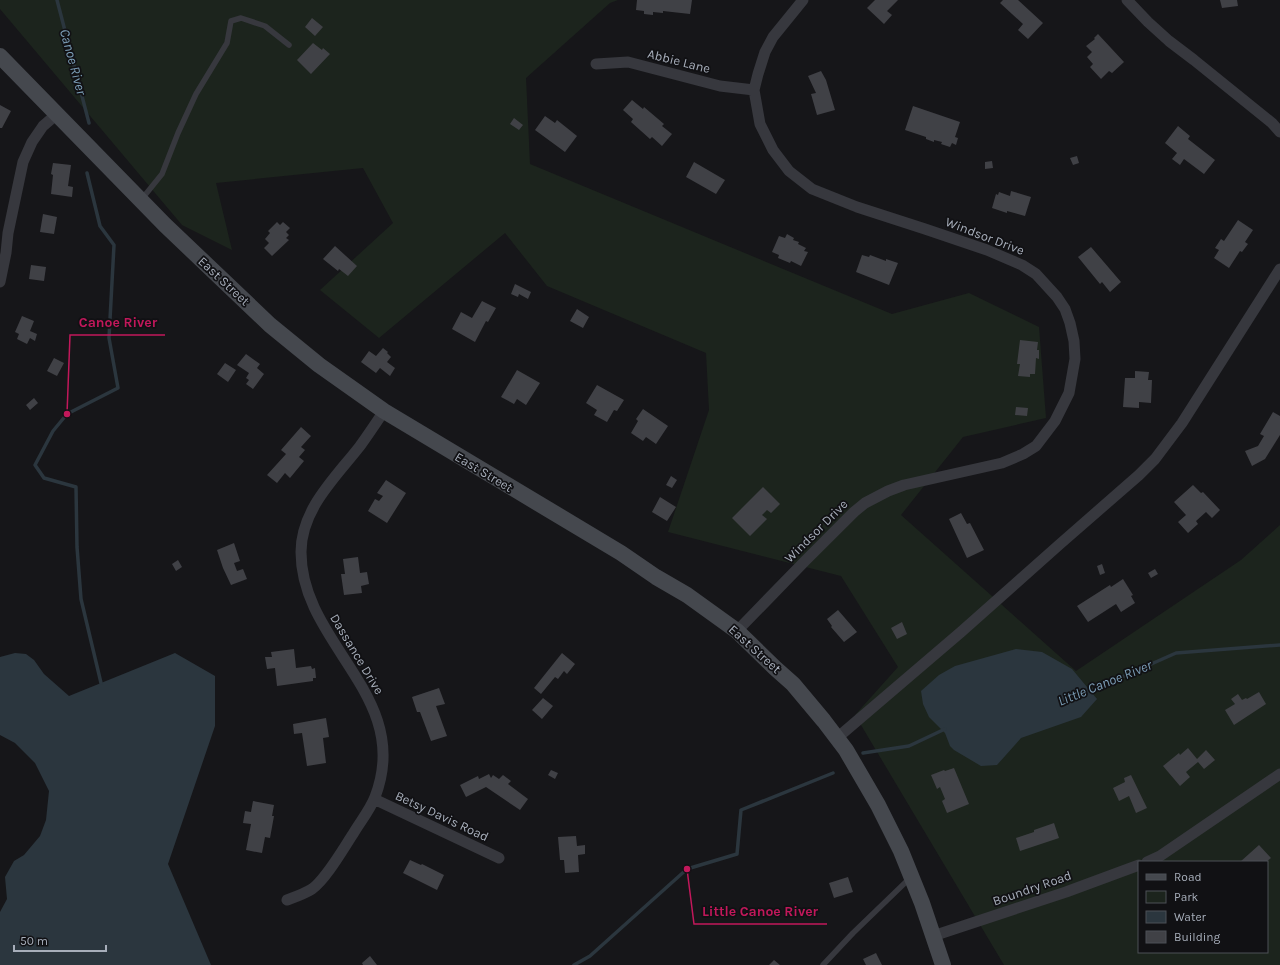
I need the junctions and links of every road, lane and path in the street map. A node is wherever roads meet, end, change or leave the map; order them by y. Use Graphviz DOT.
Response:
graph roads {
  1 [pos="803,0"];
  2 [pos="1127,0"];
  3 [pos="289,46"];
  4 [pos="0,56"];
  5 [pos="596,64"];
  6 [pos="754,90"];
  7 [pos="57,114"];
  8 [pos="1280,132"];
  9 [pos="141,200"];
  10 [pos="1280,269"];
  11 [pos="0,282"];
  12 [pos="384,411"];
  13 [pos="737,631"];
  14 [pos="837,738"];
  15 [pos="1280,774"];
  16 [pos="374,799"];
  17 [pos="499,858"];
  18 [pos="1149,861"];
  19 [pos="1138,865"];
  20 [pos="911,876"];
  21 [pos="287,900"];
  22 [pos="933,936"];
  23 [pos="823,965"];
  24 [pos="943,965"];
  1 -- 6 [label="street, Windsor Drive"];
  2 -- 8 [label="street"];
  3 -- 9 [label="lane"];
  4 -- 7 [label="street, East Street"];
  5 -- 6 [label="street, Abbie Lane"];
  6 -- 13 [label="street, Windsor Drive"];
  7 -- 9 [label="street, East Street"];
  7 -- 11 [label="street"];
  9 -- 12 [label="street, East Street"];
  10 -- 14 [label="street"];
  12 -- 13 [label="street, East Street"];
  12 -- 16 [label="street, Dassance Drive"];
  13 -- 14 [label="street, East Street"];
  14 -- 20 [label="street, East Street"];
  15 -- 18 [label="street"];
  16 -- 17 [label="street, Betsy Davis Road"];
  16 -- 21 [label="street, Dassance Drive"];
  19 -- 22 [label="street, Boundry Road"];
  20 -- 22 [label="street, East Street"];
  20 -- 23 [label="lane"];
  22 -- 24 [label="street, East Street"];
}
